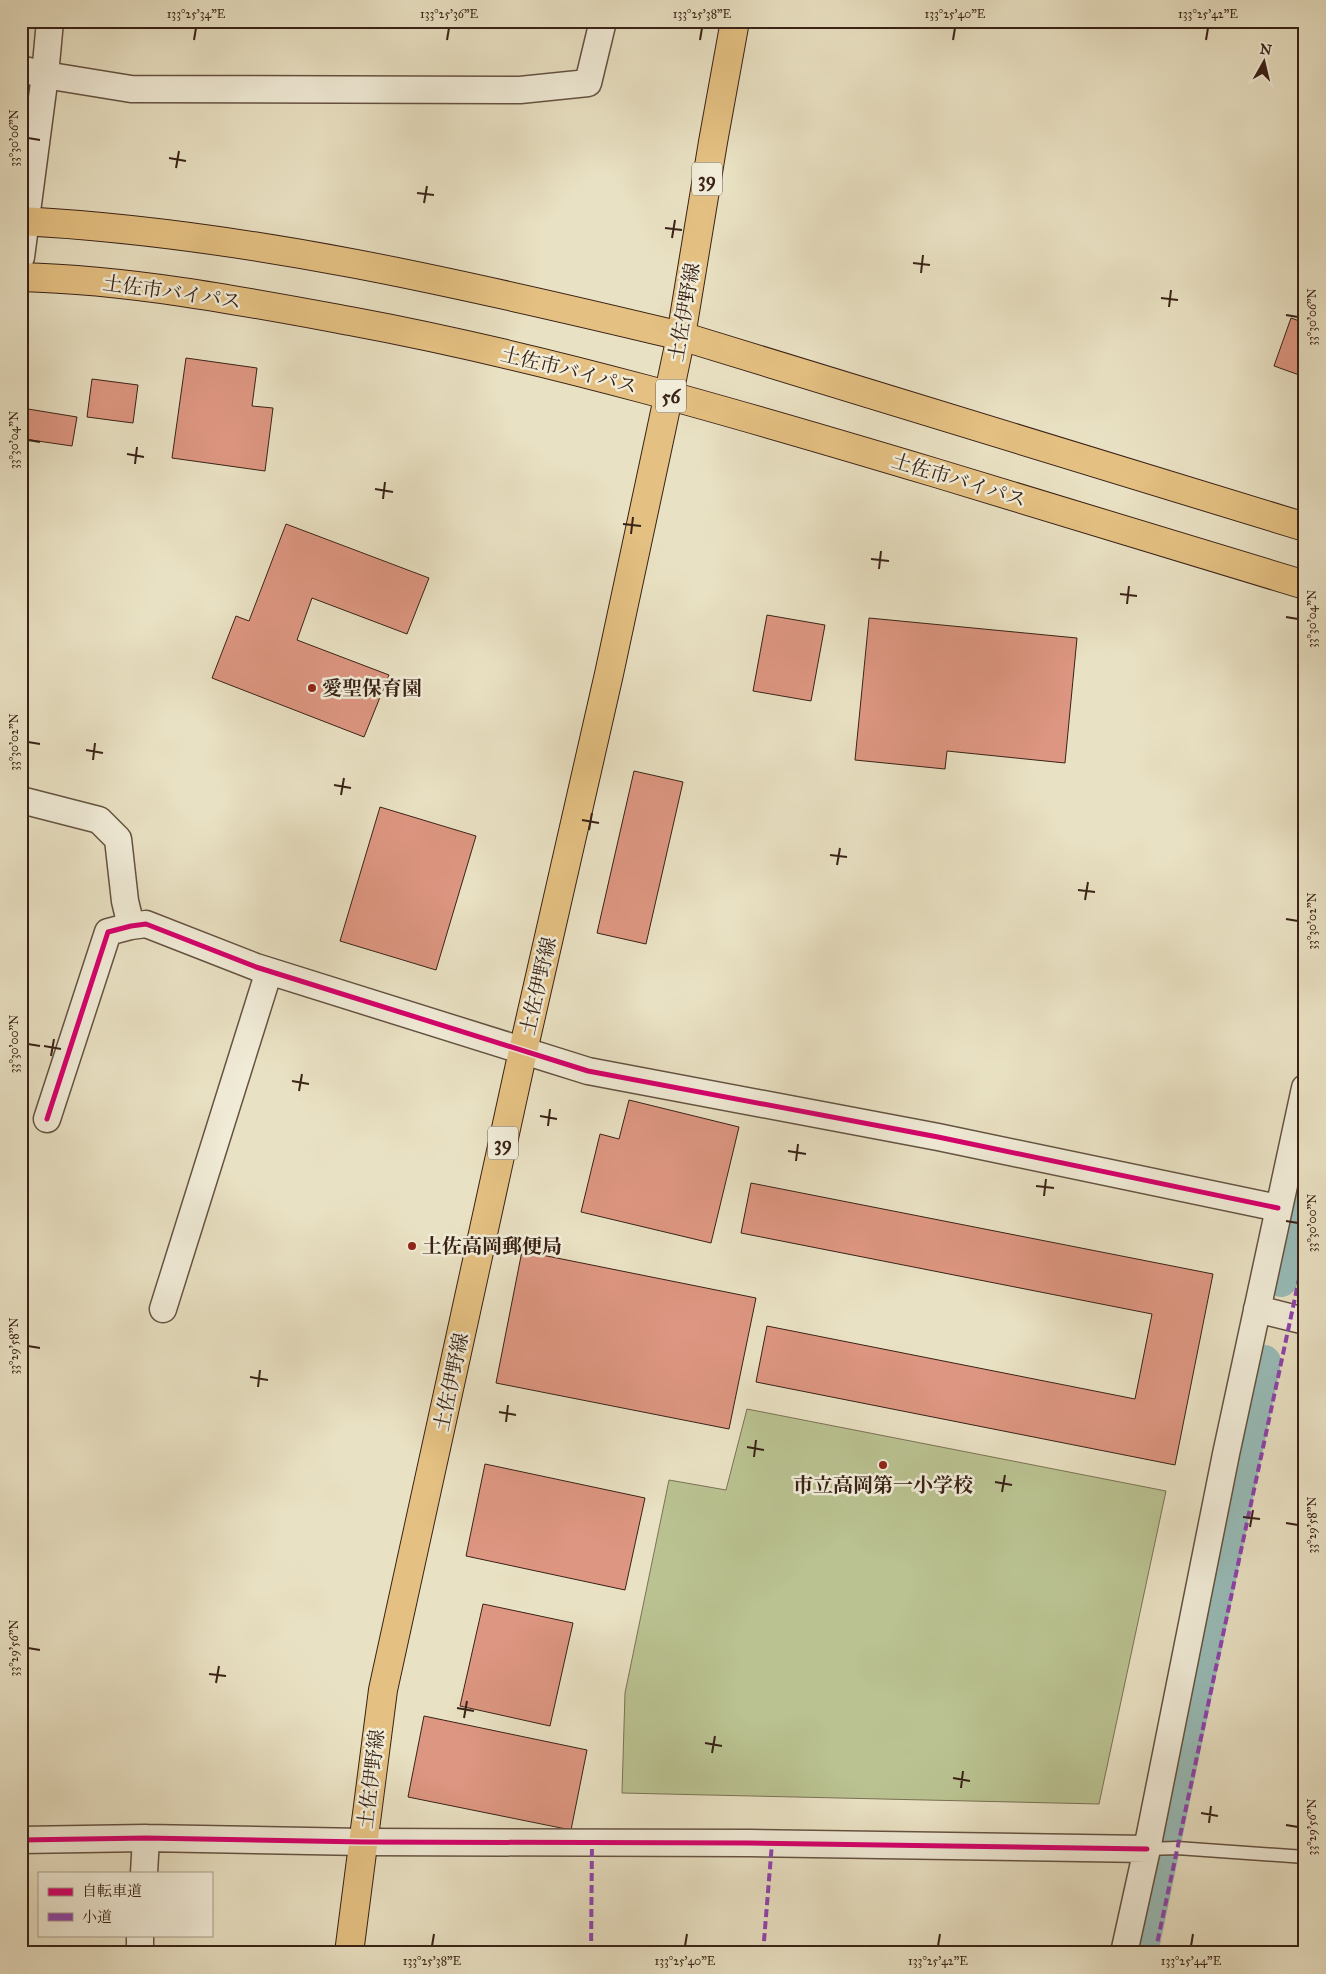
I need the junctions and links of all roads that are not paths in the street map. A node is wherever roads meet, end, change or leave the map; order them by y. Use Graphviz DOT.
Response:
graph roads {
  1 [pos="50,21"];
  2 [pos="602,21"];
  3 [pos="735,21"];
  4 [pos="33,72"];
  5 [pos="24,221"];
  6 [pos="21,257"];
  7 [pos="21,277"];
  8 [pos="681,336"];
  9 [pos="668,395"];
  10 [pos="1305,527"];
  11 [pos="1305,585"];
  12 [pos="21,800"];
  13 [pos="131,926"];
  14 [pos="269,971"];
  15 [pos="524,1051"];
  16 [pos="1305,1088"];
  17 [pos="47,1119"];
  18 [pos="1278,1208"];
  19 [pos="163,1309"];
  20 [pos="1257,1309"];
  21 [pos="1305,1321"];
  22 [pos="146,1838"];
  23 [pos="21,1840"];
  24 [pos="363,1842"];
  25 [pos="1147,1850"];
  26 [pos="1305,1856"];
  27 [pos="144,1872"];
  28 [pos="140,1936"];
  29 [pos="140,1953"];
  30 [pos="349,1953"];
  31 [pos="1124,1953"];
  1 -- 4 [label="street"];
  2 -- 4 [label="street"];
  3 -- 8 [label="main road, 土佐伊野線 / 39"];
  4 -- 5 [label="street"];
  5 -- 6 [label="street"];
  5 -- 8 [label="main road"];
  7 -- 9 [label="main road, 土佐市バイパス / 56"];
  8 -- 9 [label="main road, 土佐伊野線 / 39"];
  8 -- 10 [label="main road"];
  9 -- 11 [label="main road, 土佐市バイパス / 56"];
  9 -- 15 [label="main road, 土佐伊野線 / 39"];
  12 -- 13 [label="street"];
  13 -- 14 [label="street"];
  13 -- 17 [label="street"];
  14 -- 15 [label="street"];
  14 -- 19 [label="street"];
  15 -- 18 [label="street"];
  15 -- 24 [label="main road, 土佐伊野線 / 39"];
  16 -- 18 [label="street"];
  18 -- 20 [label="street"];
  20 -- 21 [label="street"];
  20 -- 25 [label="street"];
  22 -- 23 [label="street"];
  22 -- 24 [label="street"];
  22 -- 27 [label="street"];
  24 -- 25 [label="street"];
  24 -- 30 [label="main road, 土佐伊野線 / 39"];
  25 -- 26 [label="lane"];
  25 -- 31 [label="street"];
  28 -- 29 [label="street"];
}
